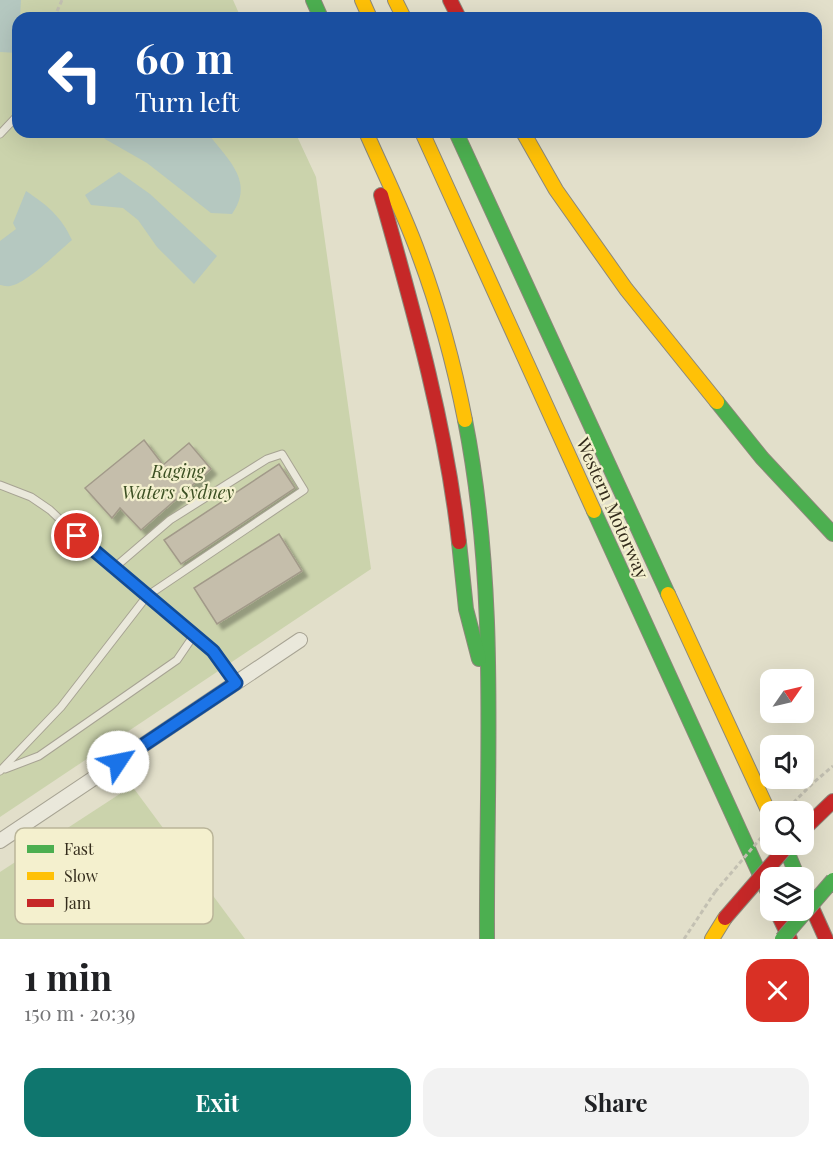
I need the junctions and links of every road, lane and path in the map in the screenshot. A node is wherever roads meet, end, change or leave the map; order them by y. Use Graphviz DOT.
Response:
graph roads {
  1 [pos="12,121"];
  2 [pos="0,134"];
  3 [pos="367,138"];
  4 [pos="368,138"];
  5 [pos="425,138"];
  6 [pos="459,138"];
  7 [pos="526,138"];
  8 [pos="0,485"];
  9 [pos="833,534"];
  10 [pos="114,568"];
  11 [pos="147,596"];
  12 [pos="194,635"];
  13 [pos="300,640"];
  14 [pos="236,683"];
  15 [pos="488,693"];
  16 [pos="833,766"];
  17 [pos="2,770"];
  18 [pos="764,801"];
  19 [pos="796,801"];
  20 [pos="829,804"];
  21 [pos="814,819"];
  22 [pos="19,828"];
  23 [pos="15,831"];
  24 [pos="760,839"];
  25 [pos="0,841"];
  26 [pos="779,855"];
  27 [pos="760,875"];
  28 [pos="833,880"];
  29 [pos="814,912"];
  30 [pos="781,921"];
  31 [pos="487,939"];
  32 [pos="684,939"];
  33 [pos="711,939"];
  34 [pos="782,939"];
  35 [pos="789,939"];
  36 [pos="826,939"];
  1 -- 2 [label="lane"];
  3 -- 15 [label="main road"];
  4 -- 15 [label="main road"];
  5 -- 27 [label="main road, Western Motorway"];
  6 -- 18 [label="main road, Western Motorway"];
  7 -- 9 [label="main road"];
  8 -- 10 [label="lane"];
  10 -- 11 [label="lane"];
  10 -- 11 [label="lane"];
  11 -- 12 [label="lane"];
  11 -- 17 [label="lane"];
  12 -- 14 [label="lane"];
  12 -- 17 [label="lane"];
  13 -- 14 [label="street"];
  14 -- 22 [label="street"];
  15 -- 31 [label="main road"];
  16 -- 19 [label="path"];
  20 -- 21 [label="main road"];
  23 -- 25 [label="street"];
  24 -- 32 [label="path, bridge"];
  26 -- 33 [label="main road, bridge"];
  28 -- 34 [label="main road, bridge"];
  29 -- 36 [label="main road"];
  30 -- 35 [label="main road"];
}
